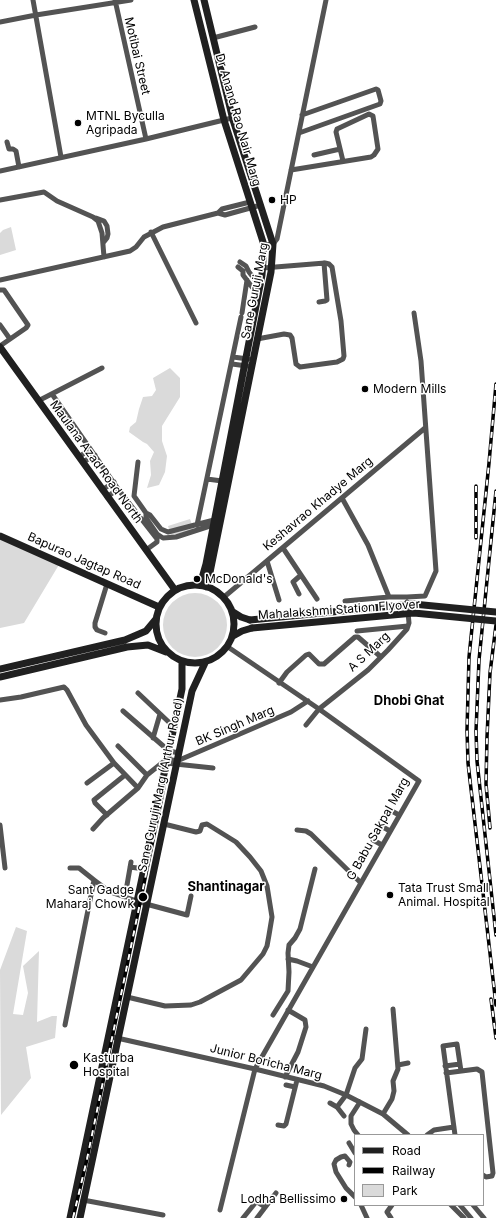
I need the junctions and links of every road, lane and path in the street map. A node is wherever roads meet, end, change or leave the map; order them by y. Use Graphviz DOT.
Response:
graph roads {
  1 [pos="33,0"];
  2 [pos="131,0"];
  3 [pos="194,0"];
  4 [pos="204,0"];
  5 [pos="326,0"];
  6 [pos="115,1"];
  7 [pos="36,15"];
  8 [pos="0,22"];
  9 [pos="255,27"];
  10 [pos="213,38"];
  11 [pos="302,115"];
  12 [pos="232,118"];
  13 [pos="224,120"];
  14 [pos="299,133"];
  15 [pos="146,139"];
  16 [pos="7,142"];
  17 [pos="340,149"];
  18 [pos="314,155"];
  19 [pos="61,158"];
  20 [pos="343,161"];
  21 [pos="19,167"];
  22 [pos="291,170"];
  23 [pos="0,171"];
  24 [pos="0,200"];
  25 [pos="251,205"];
  26 [pos="261,205"];
  27 [pos="152,232"];
  28 [pos="273,244"];
  29 [pos="264,245"];
  30 [pos="104,257"];
  31 [pos="324,264"];
  32 [pos="263,268"];
  33 [pos="272,268"];
  34 [pos="0,280"];
  35 [pos="247,280"];
  36 [pos="260,286"];
  37 [pos="0,290"];
  38 [pos="258,295"];
  39 [pos="319,302"];
  40 [pos="414,313"];
  41 [pos="196,322"];
  42 [pos="0,325"];
  43 [pos="10,339"];
  44 [pos="257,339"];
  45 [pos="0,346"];
  46 [pos="233,357"];
  47 [pos="249,363"];
  48 [pos="232,364"];
  49 [pos="102,368"];
  50 [pos="52,394"];
  51 [pos="38,400"];
  52 [pos="425,428"];
  53 [pos="90,449"];
  54 [pos="95,455"];
  55 [pos="81,460"];
  56 [pos="138,462"];
  57 [pos="207,479"];
  58 [pos="224,479"];
  59 [pos="114,482"];
  60 [pos="118,489"];
  61 [pos="102,490"];
  62 [pos="107,497"];
  63 [pos="342,498"];
  64 [pos="146,513"];
  65 [pos="214,522"];
  66 [pos="197,525"];
  67 [pos="0,536"];
  68 [pos="283,548"];
  69 [pos="146,550"];
  70 [pos="267,561"];
  71 [pos="301,575"];
  72 [pos="107,584"];
  73 [pos="204,586"];
  74 [pos="175,590"];
  75 [pos="299,594"];
  76 [pos="224,597"];
  77 [pos="389,597"];
  78 [pos="407,597"];
  79 [pos="317,599"];
  80 [pos="279,600"];
  81 [pos="345,602"];
  82 [pos="159,607"];
  83 [pos="233,612"];
  84 [pos="496,612"];
  85 [pos="156,619"];
  86 [pos="496,620"];
  87 [pos="408,626"];
  88 [pos="357,631"];
  89 [pos="105,633"];
  90 [pos="233,636"];
  91 [pos="228,647"];
  92 [pos="166,652"];
  93 [pos="381,657"];
  94 [pos="182,662"];
  95 [pos="204,663"];
  96 [pos="0,669"];
  97 [pos="0,677"];
  98 [pos="279,683"];
  99 [pos="138,693"];
  100 [pos="0,700"];
  101 [pos="308,702"];
  102 [pos="178,708"];
  103 [pos="319,709"];
  104 [pos="188,710"];
  105 [pos="123,711"];
  106 [pos="160,714"];
  107 [pos="306,725"];
  108 [pos="174,727"];
  109 [pos="172,736"];
  110 [pos="154,738"];
  111 [pos="182,738"];
  112 [pos="118,746"];
  113 [pos="169,751"];
  114 [pos="179,753"];
  115 [pos="167,761"];
  116 [pos="176,762"];
  117 [pos="114,763"];
  118 [pos="212,768"];
  119 [pos="125,775"];
  120 [pos="147,775"];
  121 [pos="87,783"];
  122 [pos="138,788"];
  123 [pos="390,810"];
  124 [pos="107,815"];
  125 [pos="399,815"];
  126 [pos="164,824"];
  127 [pos="0,825"];
  128 [pos="381,826"];
  129 [pos="93,829"];
  130 [pos="297,830"];
  131 [pos="390,831"];
  132 [pos="373,840"];
  133 [pos="382,845"];
  134 [pos="5,868"];
  135 [pos="70,868"];
  136 [pos="144,869"];
  137 [pos="315,870"];
  138 [pos="94,880"];
  139 [pos="361,883"];
  140 [pos="127,884"];
  141 [pos="191,896"];
  142 [pos="137,901"];
  143 [pos="146,904"];
  144 [pos="288,959"];
  145 [pos="313,967"];
  146 [pos="288,991"];
  147 [pos="297,995"];
  148 [pos="127,998"];
  149 [pos="393,1009"];
  150 [pos="288,1010"];
  151 [pos="273,1015"];
  152 [pos="65,1025"];
  153 [pos="366,1029"];
  154 [pos="108,1036"];
  155 [pos="118,1038"];
  156 [pos="105,1050"];
  157 [pos="115,1052"];
  158 [pos="408,1063"];
  159 [pos="460,1064"];
  160 [pos="398,1065"];
  161 [pos="445,1066"];
  162 [pos="255,1069"];
  163 [pos="461,1071"];
  164 [pos="446,1073"];
  165 [pos="285,1077"];
  166 [pos="297,1080"];
  167 [pos="98,1083"];
  168 [pos="108,1085"];
  169 [pos="286,1085"];
  170 [pos="295,1087"];
  171 [pos="346,1095"];
  172 [pos="360,1102"];
  173 [pos="330,1103"];
  174 [pos="337,1107"];
  175 [pos="383,1114"];
  176 [pos="344,1116"];
  177 [pos="278,1125"];
  178 [pos="89,1127"];
  179 [pos="99,1128"];
  180 [pos="454,1128"];
  181 [pos="357,1134"];
  182 [pos="407,1134"];
  183 [pos="428,1134"];
  184 [pos="455,1134"];
  185 [pos="349,1143"];
  186 [pos="354,1151"];
  187 [pos="349,1165"];
  188 [pos="484,1176"];
  189 [pos="75,1190"];
  190 [pos="85,1192"];
  191 [pos="276,1193"];
  192 [pos="354,1196"];
  193 [pos="83,1200"];
  194 [pos="361,1206"];
  195 [pos="391,1206"];
  196 [pos="452,1206"];
  197 [pos="461,1206"];
  198 [pos="472,1206"];
  199 [pos="474,1206"];
  200 [pos="265,1208"];
  201 [pos="220,1210"];
  202 [pos="466,1211"];
  203 [pos="163,1215"];
  204 [pos="70,1218"];
  205 [pos="80,1218"];
  206 [pos="244,1218"];
  207 [pos="257,1218"];
  208 [pos="367,1218"];
  209 [pos="392,1218"];
  210 [pos="464,1218"];
  211 [pos="471,1218"];
  212 [pos="484,1218"];
  1 -- 7 [label="street"];
  2 -- 6 [label="street"];
  3 -- 13 [label="main road, Dr Anand Rao Nair Marg"];
  4 -- 10 [label="main road, Dr Anand Rao Nair Marg"];
  5 -- 11 [label="street, Sane Guruji Marg"];
  6 -- 7 [label="street"];
  6 -- 15 [label="street, Motibai Street"];
  7 -- 8 [label="street"];
  7 -- 19 [label="street"];
  9 -- 10 [label="street"];
  10 -- 12 [label="main road, Dr Anand Rao Nair Marg"];
  11 -- 14 [label="street, Sane Guruji Marg"];
  11 -- 14 [label="street"];
  12 -- 13 [label="street"];
  12 -- 26 [label="main road, Dr Anand Rao Nair Marg"];
  13 -- 15 [label="street"];
  13 -- 25 [label="main road, Dr Anand Rao Nair Marg"];
  14 -- 22 [label="street, Sane Guruji Marg"];
  15 -- 19 [label="street"];
  16 -- 21 [label="street"];
  17 -- 18 [label="street"];
  17 -- 20 [label="street"];
  17 -- 20 [label="street"];
  19 -- 21 [label="street"];
  20 -- 22 [label="street"];
  21 -- 23 [label="street"];
  22 -- 28 [label="street, Sane Guruji Marg"];
  24 -- 30 [label="street"];
  25 -- 26 [label="street"];
  25 -- 27 [label="street"];
  25 -- 29 [label="main road, Dr Anand Rao Nair Marg"];
  26 -- 28 [label="main road, Dr Anand Rao Nair Marg"];
  27 -- 30 [label="street"];
  27 -- 41 [label="street"];
  28 -- 29 [label="street"];
  28 -- 33 [label="main road, Sane Guruji Marg"];
  29 -- 32 [label="main road, Sane Guruji Marg"];
  30 -- 34 [label="street"];
  31 -- 33 [label="street"];
  31 -- 39 [label="street"];
  31 -- 44 [label="street"];
  32 -- 33 [label="street"];
  32 -- 36 [label="main road, Sane Guruji Marg"];
  33 -- 44 [label="main road, Sane Guruji Marg"];
  35 -- 36 [label="street"];
  35 -- 38 [label="street"];
  35 -- 46 [label="street"];
  36 -- 38 [label="main road, Sane Guruji Marg"];
  37 -- 43 [label="street"];
  38 -- 47 [label="main road, Sane Guruji Marg"];
  40 -- 52 [label="street"];
  42 -- 43 [label="street"];
  43 -- 45 [label="street"];
  44 -- 47 [label="main road, Sane Guruji Marg"];
  45 -- 51 [label="main road, Maulana Azad Road North"];
  46 -- 47 [label="street"];
  46 -- 48 [label="street"];
  47 -- 48 [label="street"];
  47 -- 58 [label="main road, Sane Guruji Marg"];
  48 -- 57 [label="street"];
  49 -- 50 [label="street"];
  50 -- 51 [label="street"];
  50 -- 53 [label="street"];
  51 -- 55 [label="main road, Maulana Azad Road North"];
  52 -- 63 [label="street, Keshavrao Khadye Marg"];
  52 -- 78 [label="street"];
  53 -- 54 [label="street"];
  53 -- 55 [label="street"];
  54 -- 55 [label="street"];
  54 -- 59 [label="street"];
  55 -- 61 [label="main road, Maulana Azad Road North"];
  56 -- 64 [label="street"];
  57 -- 58 [label="street"];
  57 -- 66 [label="street"];
  58 -- 65 [label="main road, Sane Guruji Marg"];
  58 -- 73 [label="main road, Sane Guruji Marg"];
  59 -- 60 [label="street"];
  59 -- 61 [label="street"];
  60 -- 62 [label="street"];
  60 -- 69 [label="street"];
  61 -- 62 [label="main road, Maulana Azad Road North"];
  62 -- 69 [label="main road, Maulana Azad Road North"];
  63 -- 68 [label="street, Keshavrao Khadye Marg"];
  63 -- 77 [label="street"];
  64 -- 65 [label="street"];
  64 -- 66 [label="street"];
  65 -- 66 [label="street"];
  65 -- 73 [label="main road, Sane Guruji Marg"];
  67 -- 72 [label="main road, Bapurao Jagtap Road"];
  68 -- 70 [label="street, Keshavrao Khadye Marg"];
  68 -- 71 [label="street"];
  69 -- 74 [label="main road, Maulana Azad Road North"];
  70 -- 76 [label="street, Keshavrao Khadye Marg"];
  70 -- 80 [label="street"];
  71 -- 75 [label="street"];
  71 -- 79 [label="street"];
  72 -- 82 [label="main road, Bapurao Jagtap Road"];
  72 -- 89 [label="street"];
  73 -- 74 [label="main road"];
  73 -- 76 [label="main road"];
  74 -- 82 [label="main road"];
  76 -- 83 [label="main road"];
  77 -- 78 [label="street"];
  77 -- 81 [label="street"];
  78 -- 87 [label="street"];
  82 -- 85 [label="main road"];
  83 -- 84 [label="main road, Mahalakshmi Station Flyover, bridge"];
  83 -- 90 [label="main road"];
  85 -- 92 [label="main road"];
  85 -- 96 [label="main road"];
  86 -- 90 [label="main road, Mahalakshmi Station Flyover, bridge"];
  87 -- 88 [label="street"];
  87 -- 93 [label="street, A S Marg"];
  90 -- 91 [label="main road"];
  91 -- 95 [label="main road"];
  91 -- 98 [label="street, G Babu Sakpal Marg"];
  92 -- 94 [label="main road"];
  92 -- 97 [label="main road"];
  93 -- 98 [label="street"];
  93 -- 103 [label="street, A S Marg"];
  94 -- 95 [label="main road"];
  94 -- 102 [label="main road, Sane Guruji Marg (Arthur Road)"];
  95 -- 104 [label="main road, Sane Guruji Marg (Arthur Road)"];
  98 -- 101 [label="street, G Babu Sakpal Marg"];
  99 -- 106 [label="street"];
  100 -- 117 [label="street"];
  101 -- 103 [label="street, G Babu Sakpal Marg"];
  101 -- 116 [label="street, BK Singh Marg"];
  102 -- 104 [label="main road"];
  102 -- 108 [label="main road, Sane Guruji Marg (Arthur Road)"];
  103 -- 107 [label="street, A S Marg"];
  103 -- 125 [label="street, G Babu Sakpal Marg"];
  104 -- 111 [label="main road, Sane Guruji Marg (Arthur Road)"];
  105 -- 110 [label="street"];
  106 -- 108 [label="street"];
  106 -- 110 [label="street"];
  108 -- 109 [label="main road, Sane Guruji Marg (Arthur Road)"];
  109 -- 111 [label="main road"];
  109 -- 113 [label="main road, Sane Guruji Marg (Arthur Road)"];
  110 -- 113 [label="street"];
  111 -- 114 [label="main road, Sane Guruji Marg (Arthur Road)"];
  112 -- 120 [label="street"];
  113 -- 114 [label="street"];
  113 -- 115 [label="main road, Sane Guruji Marg (Arthur Road)"];
  114 -- 116 [label="main road, Sane Guruji Marg (Arthur Road)"];
  115 -- 116 [label="street"];
  115 -- 120 [label="street"];
  115 -- 136 [label="main road, Sane Guruji Marg (Arthur Road)"];
  116 -- 118 [label="street"];
  116 -- 126 [label="main road, Sane Guruji Marg (Arthur Road)"];
  117 -- 119 [label="street"];
  117 -- 121 [label="street"];
  119 -- 122 [label="street"];
  119 -- 124 [label="street"];
  120 -- 122 [label="street"];
  122 -- 124 [label="street"];
  123 -- 125 [label="street"];
  124 -- 129 [label="street"];
  125 -- 131 [label="street, G Babu Sakpal Marg"];
  126 -- 143 [label="main road, Sane Guruji Marg (Arthur Road)"];
  126 -- 148 [label="street"];
  127 -- 134 [label="street"];
  128 -- 131 [label="street"];
  130 -- 139 [label="street"];
  131 -- 133 [label="street, G Babu Sakpal Marg"];
  132 -- 133 [label="street"];
  133 -- 139 [label="street, G Babu Sakpal Marg"];
  135 -- 138 [label="street"];
  136 -- 140 [label="street"];
  136 -- 142 [label="main road, Sane Guruji Marg (Arthur Road)"];
  137 -- 144 [label="street"];
  138 -- 142 [label="street"];
  138 -- 152 [label="street"];
  139 -- 145 [label="street, G Babu Sakpal Marg"];
  141 -- 143 [label="street"];
  142 -- 143 [label="street"];
  142 -- 154 [label="main road, Sane Guruji Marg (Arthur Road)"];
  143 -- 148 [label="main road, Sane Guruji Marg (Arthur Road)"];
  144 -- 145 [label="street"];
  144 -- 146 [label="street"];
  145 -- 147 [label="street, G Babu Sakpal Marg"];
  146 -- 147 [label="street"];
  146 -- 151 [label="street"];
  147 -- 150 [label="street, G Babu Sakpal Marg"];
  148 -- 155 [label="main road, Sane Guruji Marg (Arthur Road)"];
  149 -- 160 [label="street"];
  150 -- 162 [label="street, G Babu Sakpal Marg"];
  150 -- 165 [label="street"];
  153 -- 171 [label="street"];
  154 -- 155 [label="street, Junior Boricha Marg"];
  154 -- 156 [label="main road, Sane Guruji Marg (Arthur Road)"];
  155 -- 157 [label="main road, Sane Guruji Marg (Arthur Road)"];
  155 -- 162 [label="street, Junior Boricha Marg"];
  156 -- 157 [label="main road"];
  156 -- 167 [label="main road, Sane Guruji Marg (Arthur Road)"];
  157 -- 168 [label="main road, Sane Guruji Marg (Arthur Road)"];
  158 -- 160 [label="street"];
  159 -- 161 [label="street"];
  159 -- 161 [label="street"];
  159 -- 163 [label="street"];
  160 -- 175 [label="street"];
  161 -- 164 [label="street"];
  162 -- 165 [label="street, Junior Boricha Marg"];
  162 -- 201 [label="street, G Babu Sakpal Marg"];
  163 -- 164 [label="street"];
  163 -- 188 [label="street"];
  164 -- 180 [label="street"];
  165 -- 166 [label="street, Junior Boricha Marg"];
  166 -- 170 [label="street"];
  166 -- 171 [label="street, Junior Boricha Marg"];
  167 -- 168 [label="main road"];
  167 -- 178 [label="main road, Sane Guruji Marg (Arthur Road)"];
  168 -- 179 [label="main road, Sane Guruji Marg (Arthur Road)"];
  169 -- 170 [label="street"];
  170 -- 177 [label="street"];
  171 -- 172 [label="street, Junior Boricha Marg"];
  171 -- 174 [label="street"];
  172 -- 175 [label="street, Junior Boricha Marg"];
  172 -- 181 [label="street"];
  173 -- 174 [label="street"];
  174 -- 176 [label="street"];
  175 -- 182 [label="street, Junior Boricha Marg"];
  178 -- 179 [label="main road"];
  178 -- 189 [label="main road, Sane Guruji Marg (Arthur Road)"];
  179 -- 190 [label="main road, Sane Guruji Marg (Arthur Road)"];
  180 -- 183 [label="street"];
  180 -- 184 [label="street"];
  185 -- 186 [label="street"];
  187 -- 192 [label="street"];
  189 -- 190 [label="main road"];
  189 -- 204 [label="main road, Sane Guruji Marg (Arthur Road)"];
  190 -- 193 [label="main road, Sane Guruji Marg (Arthur Road)"];
  191 -- 200 [label="street"];
  193 -- 203 [label="street"];
  193 -- 205 [label="main road, Sane Guruji Marg (Arthur Road)"];
  194 -- 208 [label="street"];
  195 -- 209 [label="street"];
  196 -- 210 [label="street"];
  197 -- 202 [label="street"];
  198 -- 202 [label="street"];
  199 -- 212 [label="street"];
  200 -- 206 [label="street"];
  200 -- 207 [label="street"];
  202 -- 211 [label="street"];
}
